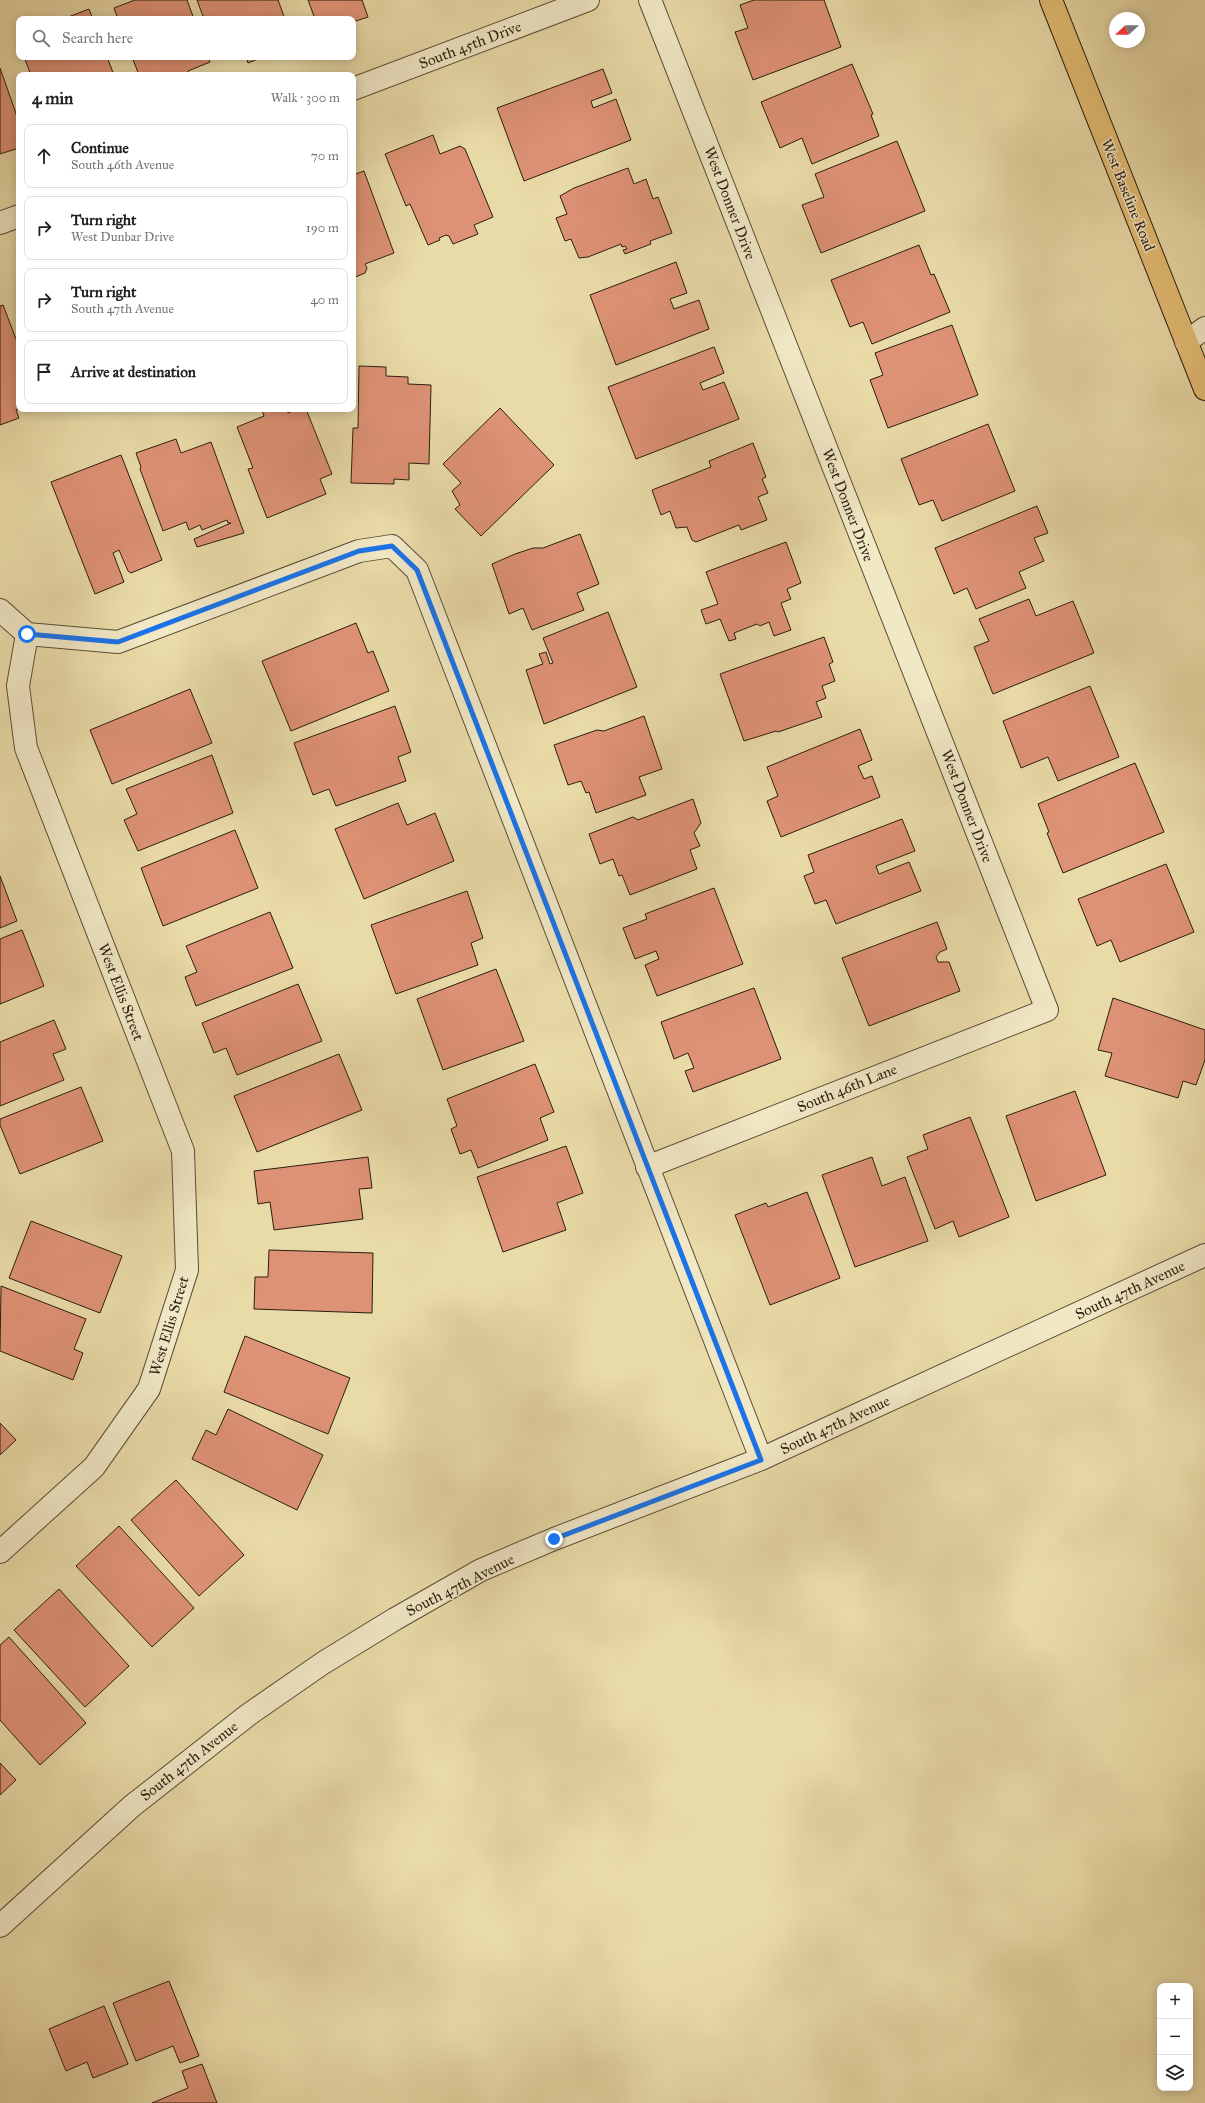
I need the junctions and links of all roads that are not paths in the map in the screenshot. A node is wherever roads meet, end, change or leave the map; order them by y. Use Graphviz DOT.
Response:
graph roads {
  1 [pos="588,0"];
  2 [pos="650,0"];
  3 [pos="1052,0"];
  4 [pos="356,88"];
  5 [pos="16,217"];
  6 [pos="0,223"];
  7 [pos="1205,328"];
  8 [pos="1196,341"];
  9 [pos="1205,389"];
  10 [pos="0,610"];
  11 [pos="27,634"];
  12 [pos="1046,1010"];
  13 [pos="647,1167"];
  14 [pos="1205,1255"];
  15 [pos="761,1460"];
  16 [pos="0,1552"];
  17 [pos="0,1926"];
  1 -- 4 [label="street, South 45th Drive"];
  2 -- 12 [label="street, West Donner Drive"];
  3 -- 8 [label="main road, West Baseline Road"];
  5 -- 6 [label="street"];
  7 -- 8 [label="street"];
  8 -- 9 [label="main road, West Baseline Road"];
  10 -- 11 [label="street"];
  11 -- 13 [label="street"];
  11 -- 16 [label="street, West Ellis Street"];
  12 -- 13 [label="street, South 46th Lane"];
  13 -- 15 [label="street"];
  14 -- 15 [label="street, South 47th Avenue"];
  15 -- 17 [label="street, South 47th Avenue"];
}
